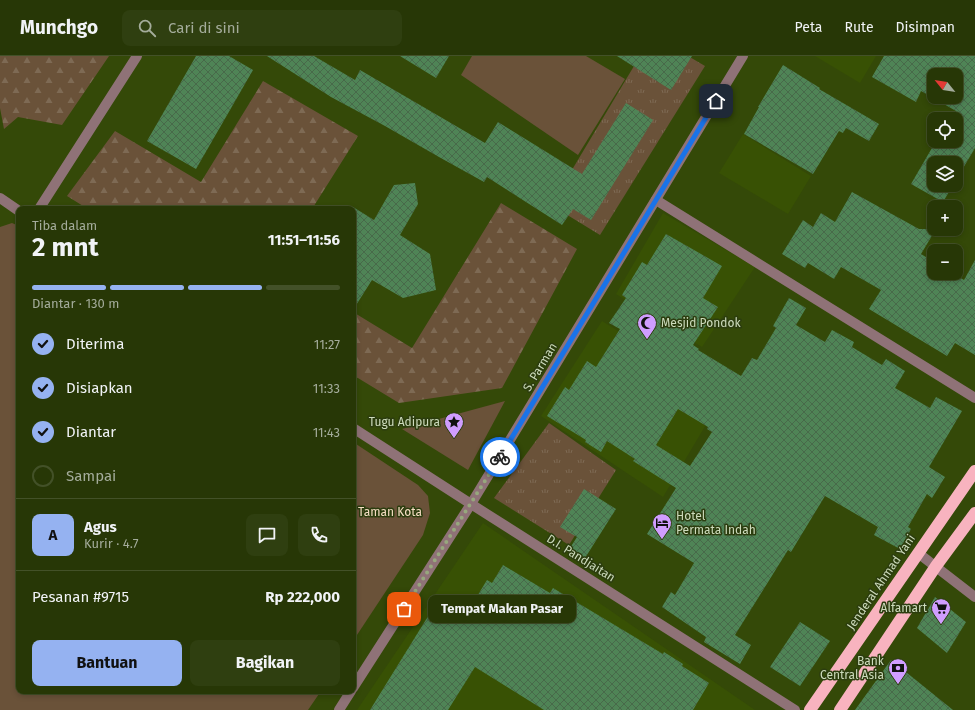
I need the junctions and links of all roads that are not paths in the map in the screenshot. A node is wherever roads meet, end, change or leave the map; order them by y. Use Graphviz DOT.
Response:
graph roads {
  1 [pos="137,56"];
  2 [pos="743,56"];
  3 [pos="0,198"];
  4 [pos="656,200"];
  5 [pos="41,206"];
  6 [pos="16,209"];
  7 [pos="975,398"];
  8 [pos="356,430"];
  9 [pos="975,471"];
  10 [pos="471,504"];
  11 [pos="975,513"];
  12 [pos="918,553"];
  13 [pos="936,566"];
  14 [pos="975,597"];
  15 [pos="356,683"];
  16 [pos="349,694"];
  17 [pos="339,710"];
  18 [pos="795,710"];
  19 [pos="810,710"];
  20 [pos="840,710"];
  1 -- 5 [label="street"];
  2 -- 4 [label="street, S. Parman"];
  3 -- 6 [label="street"];
  4 -- 7 [label="street"];
  4 -- 10 [label="street, S. Parman"];
  8 -- 10 [label="street, D.I. Pandjaitan"];
  9 -- 12 [label="highway, Jenderal Ahmad Yani"];
  10 -- 15 [label="street, S. Parman"];
  10 -- 18 [label="street, D.I. Pandjaitan"];
  11 -- 13 [label="highway"];
  12 -- 13 [label="street"];
  12 -- 19 [label="highway, Jenderal Ahmad Yani"];
  13 -- 14 [label="street"];
  13 -- 20 [label="highway"];
  16 -- 17 [label="street"];
}
